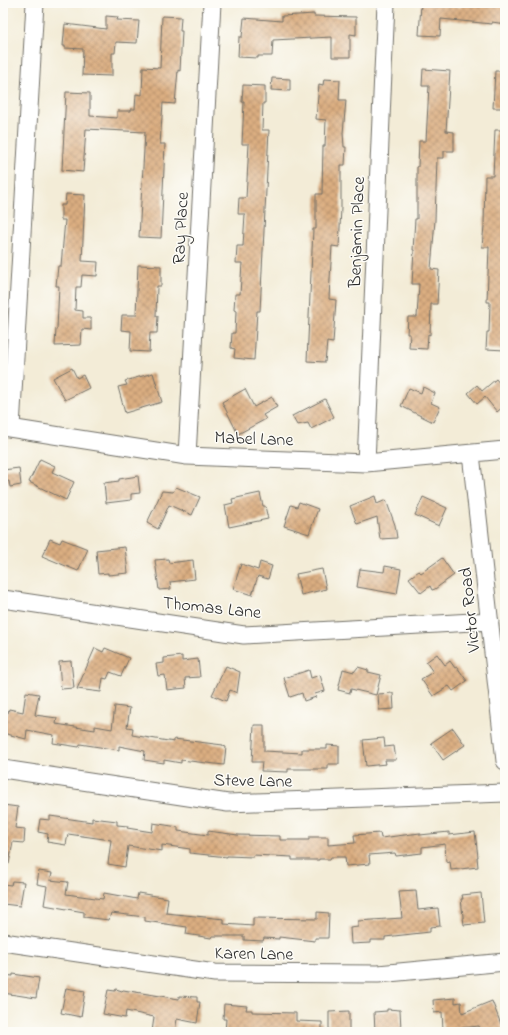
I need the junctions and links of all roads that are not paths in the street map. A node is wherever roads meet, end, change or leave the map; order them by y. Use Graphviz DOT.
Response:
graph roads {
  1 [pos="35,3"];
  2 [pos="212,3"];
  3 [pos="386,3"];
  4 [pos="7,427"];
  5 [pos="505,450"];
  6 [pos="472,454"];
  7 [pos="187,456"];
  8 [pos="366,463"];
  9 [pos="3,599"];
  10 [pos="490,621"];
  11 [pos="505,761"];
  12 [pos="3,769"];
  13 [pos="505,793"];
  14 [pos="3,942"];
  15 [pos="505,962"];
  1 -- 4 [label="street"];
  2 -- 7 [label="street, Ray Place"];
  3 -- 8 [label="street, Benjamin Place"];
  4 -- 7 [label="street, Mabel Lane"];
  5 -- 6 [label="street, Mabel Lane"];
  6 -- 8 [label="street, Mabel Lane"];
  6 -- 10 [label="street, Victor Road"];
  7 -- 8 [label="street, Mabel Lane"];
  9 -- 10 [label="street, Thomas Lane"];
  10 -- 11 [label="street, Victor Road"];
  12 -- 13 [label="street, Steve Lane"];
  14 -- 15 [label="street, Karen Lane"];
}
